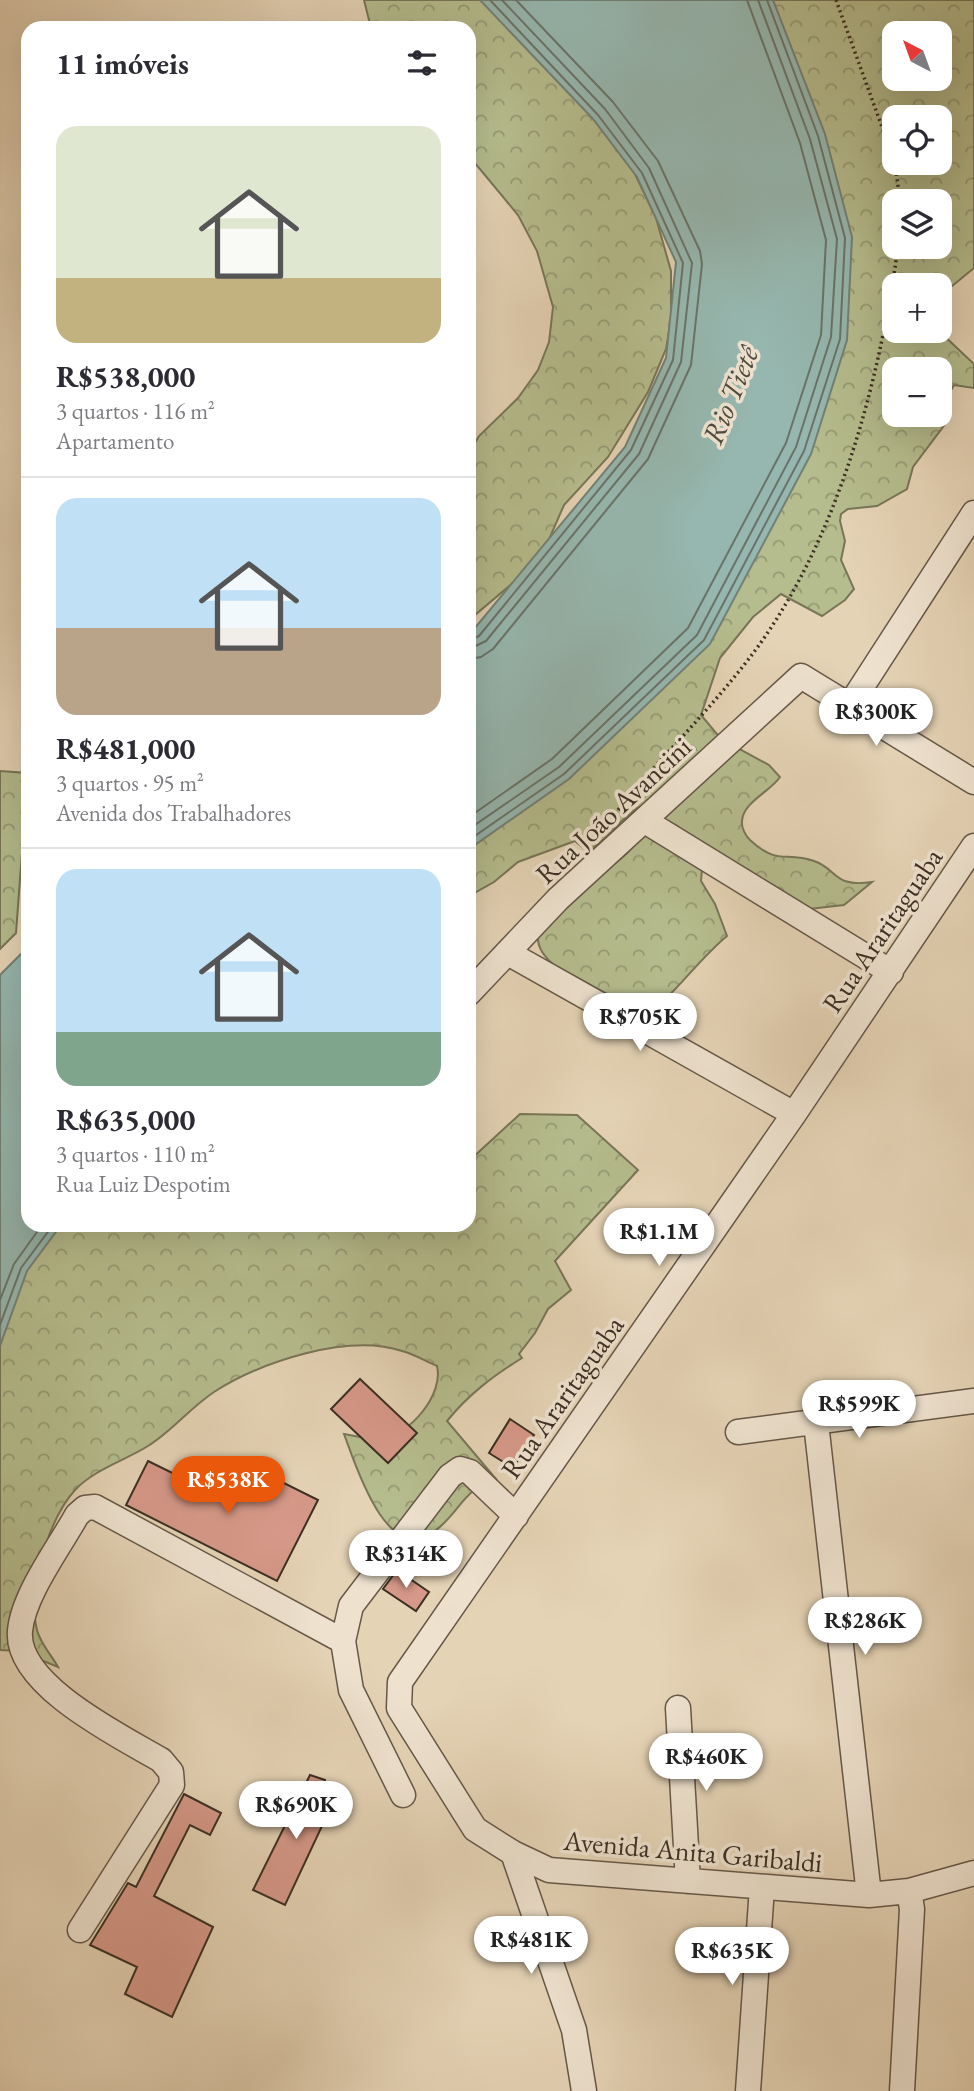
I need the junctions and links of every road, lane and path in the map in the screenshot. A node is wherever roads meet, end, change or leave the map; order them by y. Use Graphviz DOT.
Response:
graph roads {
  1 [pos="836,0"];
  2 [pos="882,126"];
  3 [pos="896,259"];
  4 [pos="974,513"];
  5 [pos="849,705"];
  6 [pos="974,782"];
  7 [pos="645,821"];
  8 [pos="610,822"];
  9 [pos="974,846"];
  10 [pos="508,953"];
  11 [pos="891,972"];
  12 [pos="476,986"];
  13 [pos="794,1114"];
  14 [pos="974,1401"];
  15 [pos="816,1423"];
  16 [pos="738,1432"];
  17 [pos="516,1516"];
  18 [pos="343,1641"];
  19 [pos="399,1708"];
  20 [pos="678,1709"];
  21 [pos="403,1795"];
  22 [pos="513,1853"];
  23 [pos="974,1873"];
  24 [pos="688,1881"];
  25 [pos="762,1887"];
  26 [pos="909,1891"];
  27 [pos="869,1895"];
  28 [pos="80,1930"];
  29 [pos="584,2091"];
  30 [pos="748,2091"];
  31 [pos="902,2091"];
  1 -- 2 [label="path"];
  3 -- 8 [label="path"];
  4 -- 5 [label="street"];
  5 -- 6 [label="street"];
  5 -- 7 [label="street, Rua João Avancini"];
  7 -- 10 [label="street, Rua João Avancini"];
  7 -- 11 [label="street"];
  9 -- 11 [label="street, Rua Araritaguaba"];
  10 -- 12 [label="street, Rua João Avancini"];
  10 -- 13 [label="street"];
  11 -- 13 [label="street, Rua Araritaguaba"];
  13 -- 17 [label="street, Rua Araritaguaba"];
  14 -- 15 [label="street"];
  15 -- 16 [label="street"];
  15 -- 27 [label="street"];
  17 -- 18 [label="street"];
  17 -- 19 [label="street, Rua Araritaguaba"];
  18 -- 21 [label="street"];
  18 -- 28 [label="street"];
  19 -- 22 [label="street, Avenida Anita Garibaldi"];
  20 -- 24 [label="street"];
  22 -- 24 [label="street, Avenida Anita Garibaldi"];
  22 -- 29 [label="street"];
  23 -- 26 [label="street, Avenida Anita Garibaldi"];
  24 -- 25 [label="street, Avenida Anita Garibaldi"];
  25 -- 27 [label="street, Avenida Anita Garibaldi"];
  25 -- 30 [label="street"];
  26 -- 27 [label="street, Avenida Anita Garibaldi"];
  26 -- 31 [label="street"];
}
